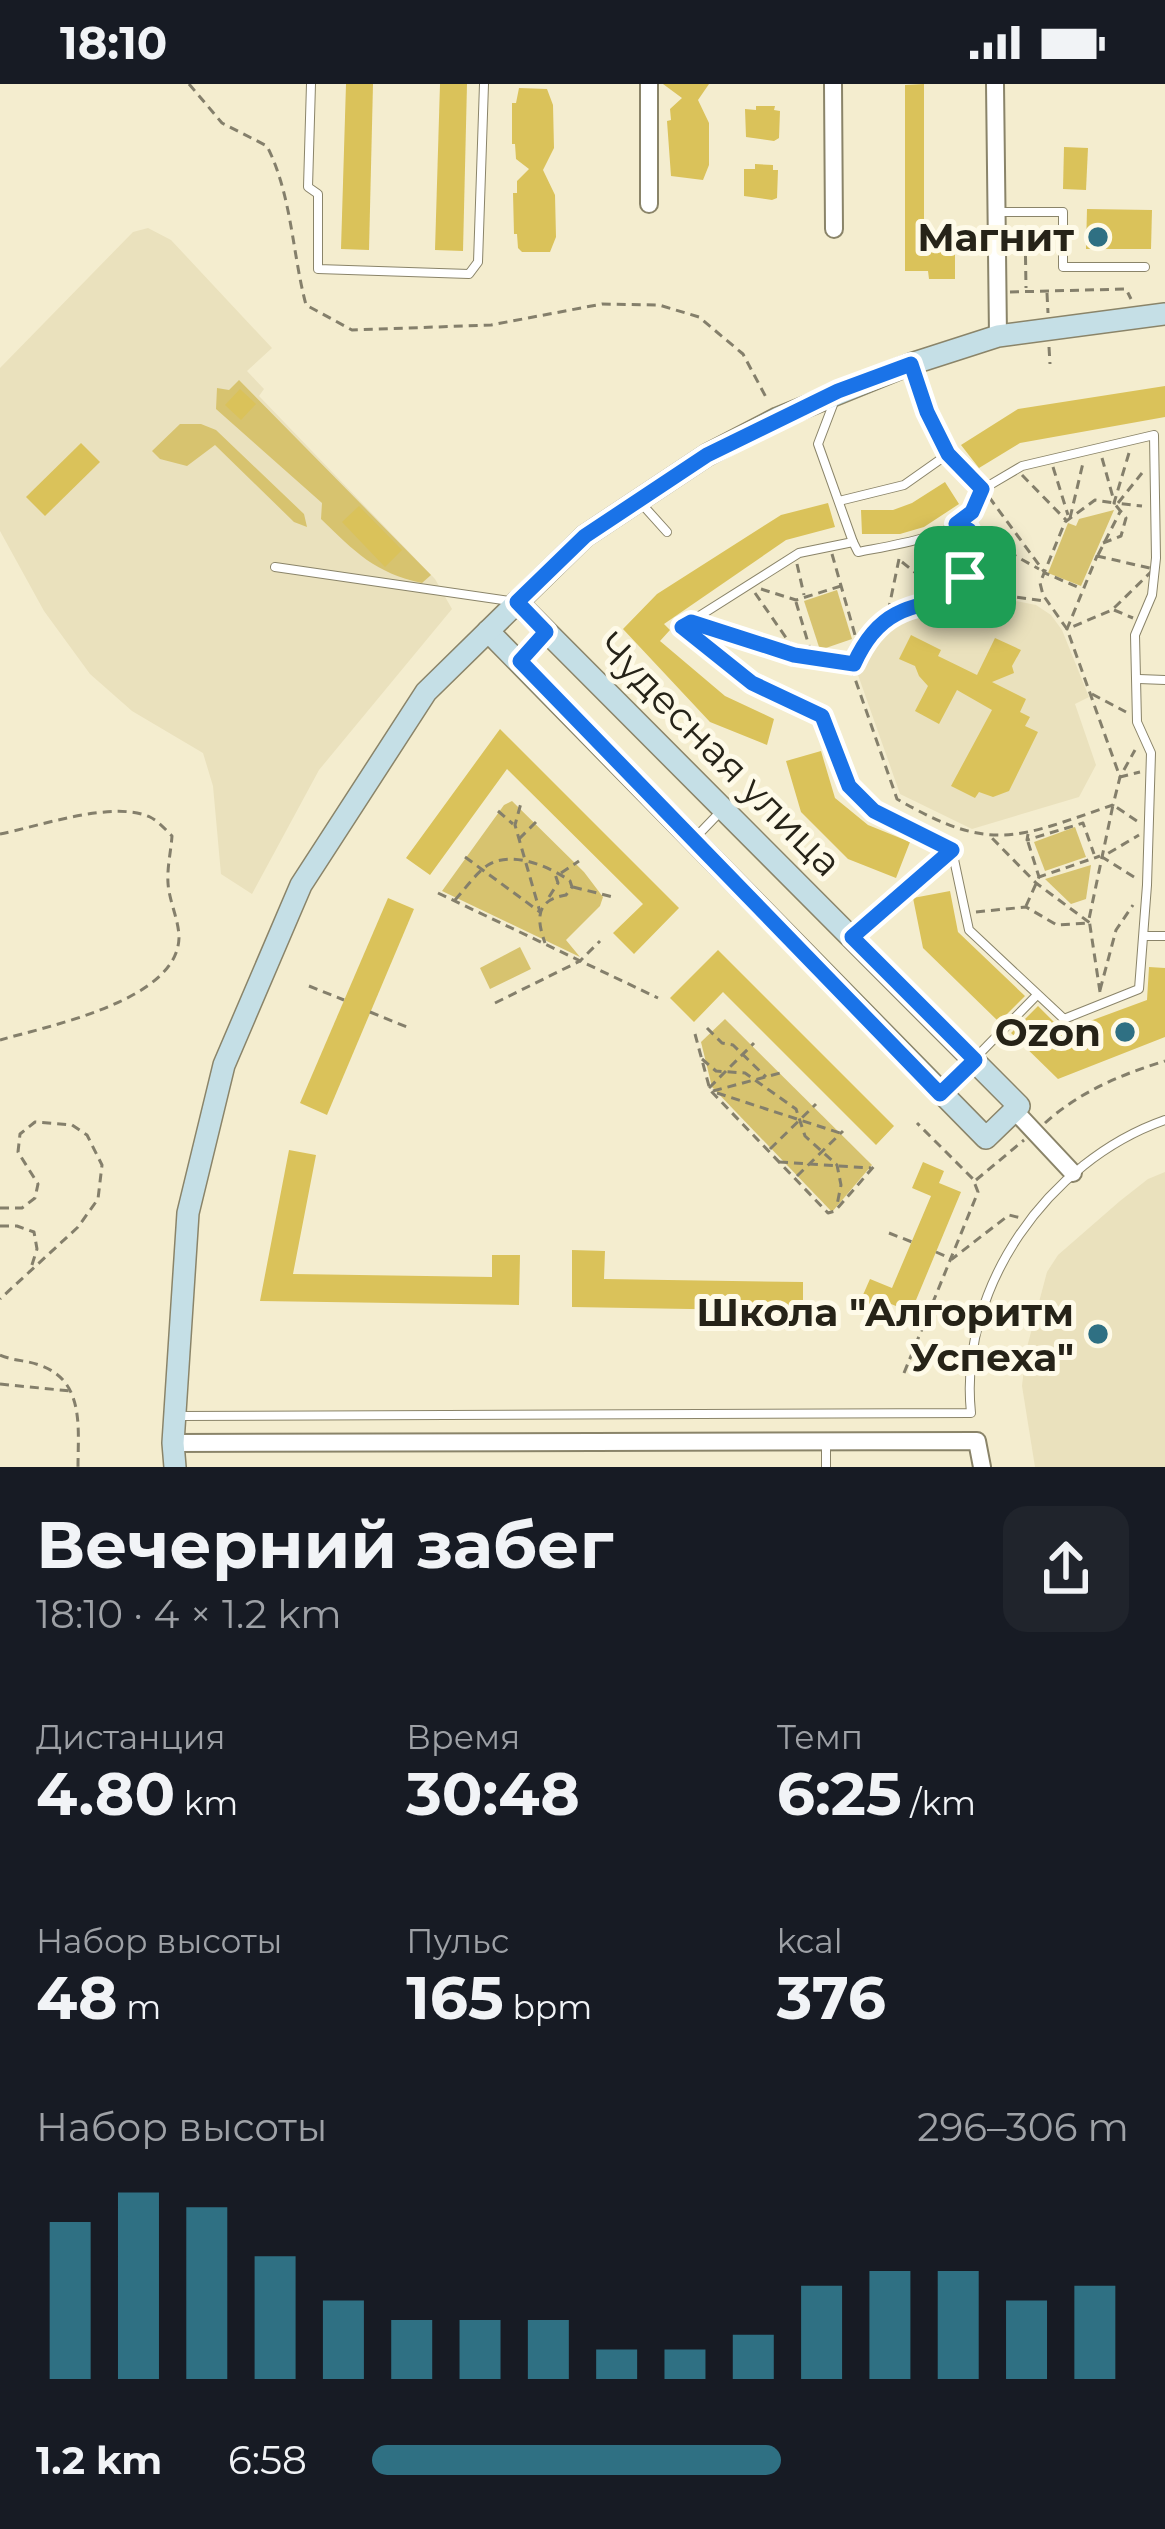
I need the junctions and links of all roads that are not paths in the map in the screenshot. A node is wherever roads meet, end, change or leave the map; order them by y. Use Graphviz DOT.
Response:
graph roads {
  1 [pos="311,84"];
  2 [pos="484,84"];
  3 [pos="649,84"];
  4 [pos="833,84"];
  5 [pos="995,84"];
  6 [pos="649,204"];
  7 [pos="997,212"];
  8 [pos="834,229"];
  9 [pos="1145,267"];
  10 [pos="1165,314"];
  11 [pos="998,337"];
  12 [pos="911,364"];
  13 [pos="838,391"];
  14 [pos="948,454"];
  15 [pos="982,489"];
  16 [pos="638,501"];
  17 [pos="839,501"];
  18 [pos="667,532"];
  19 [pos="853,542"];
  20 [pos="275,567"];
  21 [pos="517,602"];
  22 [pos="488,632"];
  23 [pos="546,632"];
  24 [pos="520,661"];
  25 [pos="1139,680"];
  26 [pos="1165,680"];
  27 [pos="723,808"];
  28 [pos="695,838"];
  29 [pos="952,850"];
  30 [pos="1144,936"];
  31 [pos="1165,936"];
  32 [pos="852,937"];
  33 [pos="1036,996"];
  34 [pos="975,1060"];
  35 [pos="940,1094"];
  36 [pos="1014,1111"];
  37 [pos="1165,1120"];
  38 [pos="1073,1173"];
  39 [pos="175,1416"];
  40 [pos="826,1441"];
  41 [pos="173,1443"];
  42 [pos="175,1467"];
  43 [pos="826,1467"];
  44 [pos="982,1467"];
  1 -- 2 [label="lane"];
  3 -- 6 [label="street"];
  4 -- 8 [label="street"];
  5 -- 7 [label="street"];
  7 -- 9 [label="lane"];
  7 -- 11 [label="street"];
  10 -- 11 [label="street"];
  11 -- 12 [label="street"];
  12 -- 13 [label="street"];
  12 -- 14 [label="lane"];
  13 -- 16 [label="street"];
  13 -- 17 [label="lane"];
  14 -- 15 [label="lane"];
  14 -- 17 [label="lane"];
  15 -- 19 [label="lane"];
  15 -- 25 [label="lane"];
  16 -- 18 [label="lane"];
  16 -- 21 [label="street"];
  17 -- 19 [label="lane"];
  19 -- 29 [label="lane"];
  20 -- 21 [label="lane"];
  21 -- 22 [label="street"];
  21 -- 23 [label="street, Чудесная улица"];
  22 -- 24 [label="street, Чудесная улица"];
  22 -- 39 [label="street"];
  23 -- 24 [label="street"];
  23 -- 27 [label="street, Чудесная улица"];
  24 -- 28 [label="street, Чудесная улица"];
  25 -- 26 [label="lane"];
  25 -- 30 [label="lane"];
  27 -- 28 [label="lane"];
  27 -- 32 [label="street, Чудесная улица"];
  28 -- 35 [label="street, Чудесная улица"];
  29 -- 32 [label="lane"];
  29 -- 33 [label="lane"];
  30 -- 31 [label="lane"];
  30 -- 33 [label="lane"];
  32 -- 34 [label="street, Чудесная улица"];
  33 -- 34 [label="lane"];
  34 -- 35 [label="lane"];
  34 -- 36 [label="street, Чудесная улица"];
  35 -- 36 [label="street, Чудесная улица"];
  36 -- 38 [label="street, Чудесная улица"];
  37 -- 38 [label="lane"];
  38 -- 39 [label="lane"];
  39 -- 41 [label="street"];
  40 -- 41 [label="street"];
  40 -- 43 [label="lane"];
  40 -- 44 [label="street"];
  41 -- 42 [label="street"];
}
